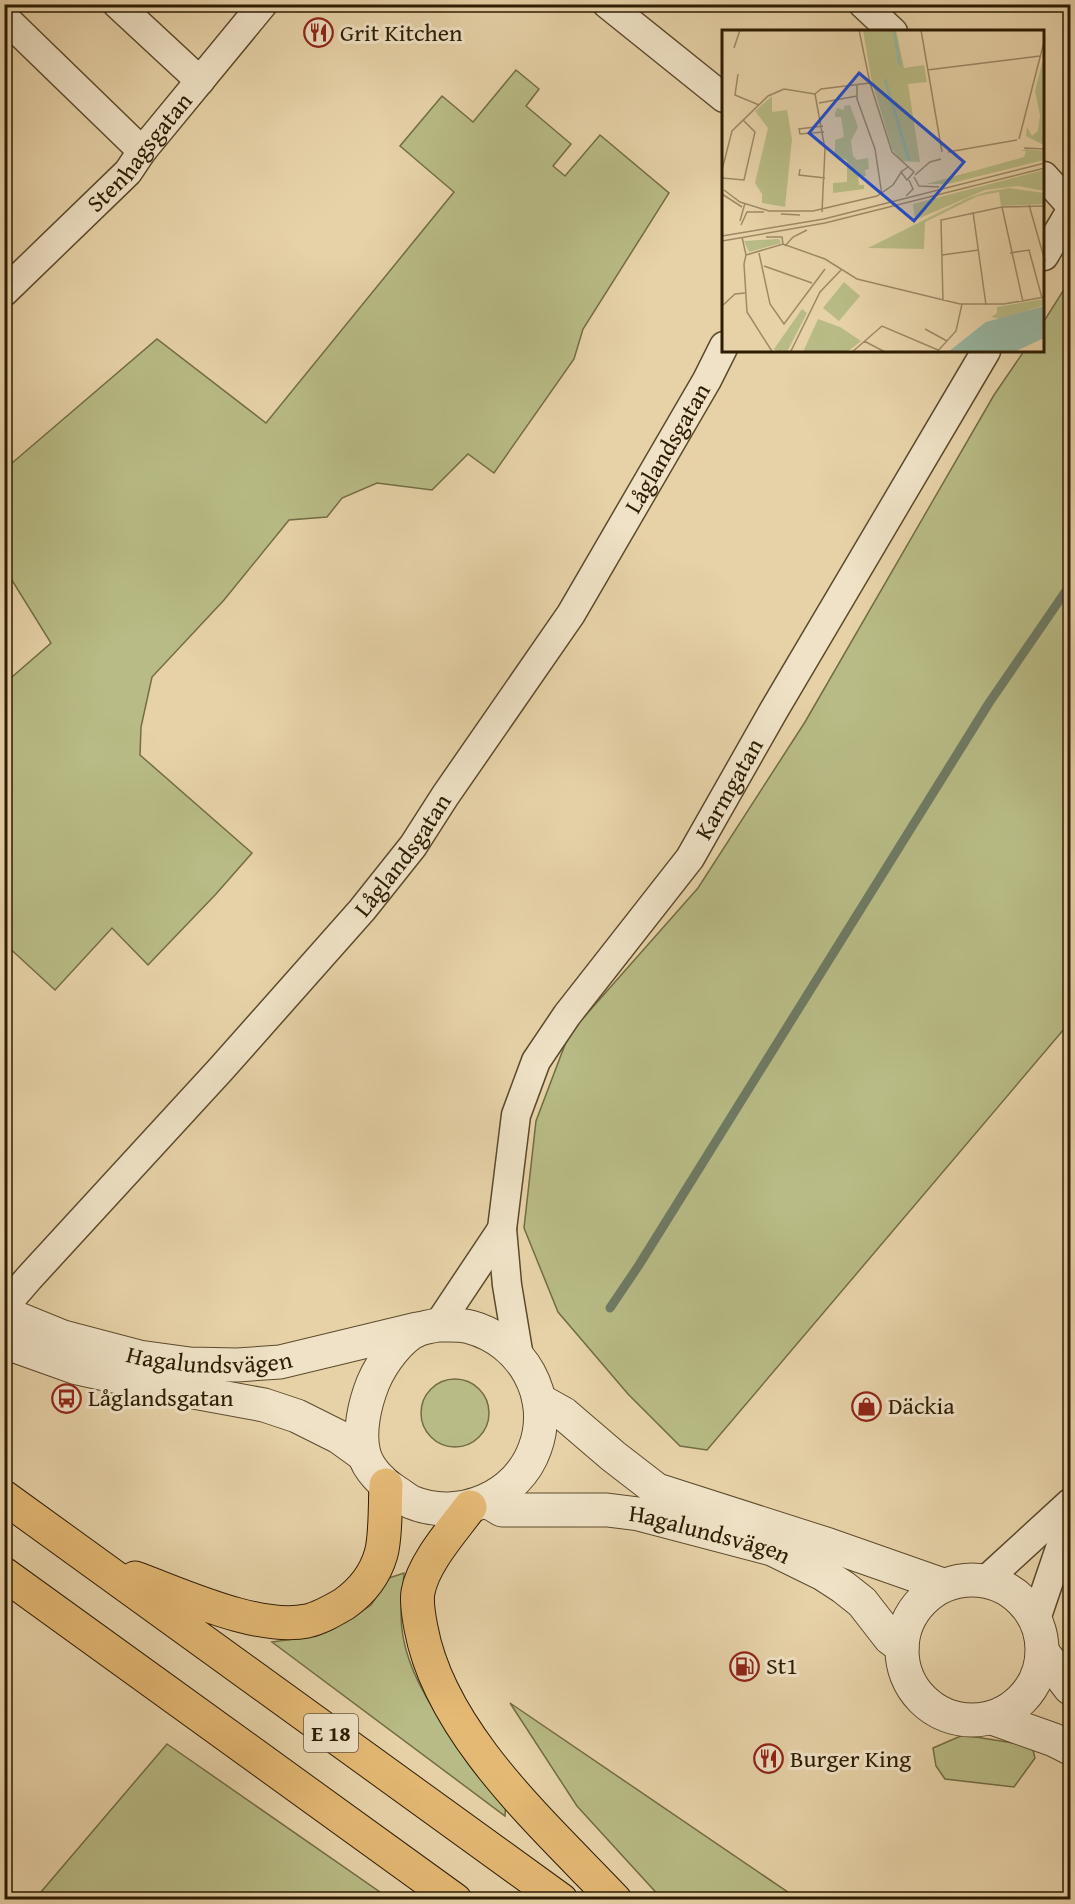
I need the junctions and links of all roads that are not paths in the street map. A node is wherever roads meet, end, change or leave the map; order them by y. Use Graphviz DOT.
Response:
graph roads {
  1 [pos="117,4"];
  2 [pos="263,4"];
  3 [pos="607,4"];
  4 [pos="863,4"];
  5 [pos="4,16"];
  6 [pos="891,30"];
  7 [pos="200,81"];
  8 [pos="722,96"];
  9 [pos="142,151"];
  10 [pos="1045,177"];
  11 [pos="1071,205"];
  12 [pos="1071,212"];
  13 [pos="1045,254"];
  14 [pos="4,292"];
  15 [pos="722,350"];
  16 [pos="985,352"];
  17 [pos="502,1229"];
  18 [pos="4,1307"];
  19 [pos="4,1313"];
  20 [pos="428,1327"];
  21 [pos="4,1342"];
  22 [pos="519,1357"];
  23 [pos="539,1400"];
  24 [pos="364,1455"];
  25 [pos="386,1485"];
  26 [pos="4,1497"];
  27 [pos="1071,1503"];
  28 [pos="478,1504"];
  29 [pos="1071,1519"];
  30 [pos="102,1567"];
  31 [pos="4,1574"];
  32 [pos="986,1580"];
  33 [pos="943,1585"];
  34 [pos="1036,1619"];
  35 [pos="902,1647"];
  36 [pos="1044,1654"];
  37 [pos="1071,1688"];
  38 [pos="992,1718"];
  39 [pos="1071,1748"];
  40 [pos="455,1899"];
  41 [pos="561,1899"];
  42 [pos="615,1899"];
  1 -- 7 [label="street"];
  2 -- 7 [label="street, Stenhagsgatan"];
  3 -- 8 [label="street"];
  4 -- 6 [label="street"];
  5 -- 9 [label="street"];
  7 -- 9 [label="street, Stenhagsgatan"];
  9 -- 14 [label="street, Stenhagsgatan"];
  10 -- 11 [label="street"];
  12 -- 13 [label="street"];
  15 -- 18 [label="street, Låglandsgatan"];
  16 -- 17 [label="street, Karmgatan"];
  17 -- 20 [label="street, Karmgatan"];
  17 -- 22 [label="street, Karmgatan"];
  19 -- 20 [label="street, Hagalundsvägen"];
  20 -- 22 [label="street, Hagalundsvägen"];
  20 -- 24 [label="street"];
  21 -- 24 [label="street, Hagalundsvägen"];
  22 -- 23 [label="street, Hagalundsvägen"];
  23 -- 28 [label="street, Hagalundsvägen"];
  23 -- 33 [label="street, Hagalundsvägen"];
  24 -- 25 [label="street, Hagalundsvägen"];
  25 -- 28 [label="street, Hagalundsvägen"];
  25 -- 30 [label="highway"];
  26 -- 30 [label="highway, E 18"];
  27 -- 32 [label="street"];
  28 -- 35 [label="street, Hagalundsvägen"];
  28 -- 42 [label="highway"];
  29 -- 34 [label="street"];
  30 -- 41 [label="highway, E 18"];
  31 -- 40 [label="highway, E 18"];
  32 -- 33 [label="street"];
  32 -- 34 [label="street"];
  33 -- 35 [label="street"];
  34 -- 36 [label="street"];
  35 -- 38 [label="street"];
  36 -- 37 [label="street"];
  36 -- 38 [label="street"];
  38 -- 39 [label="street"];
}
